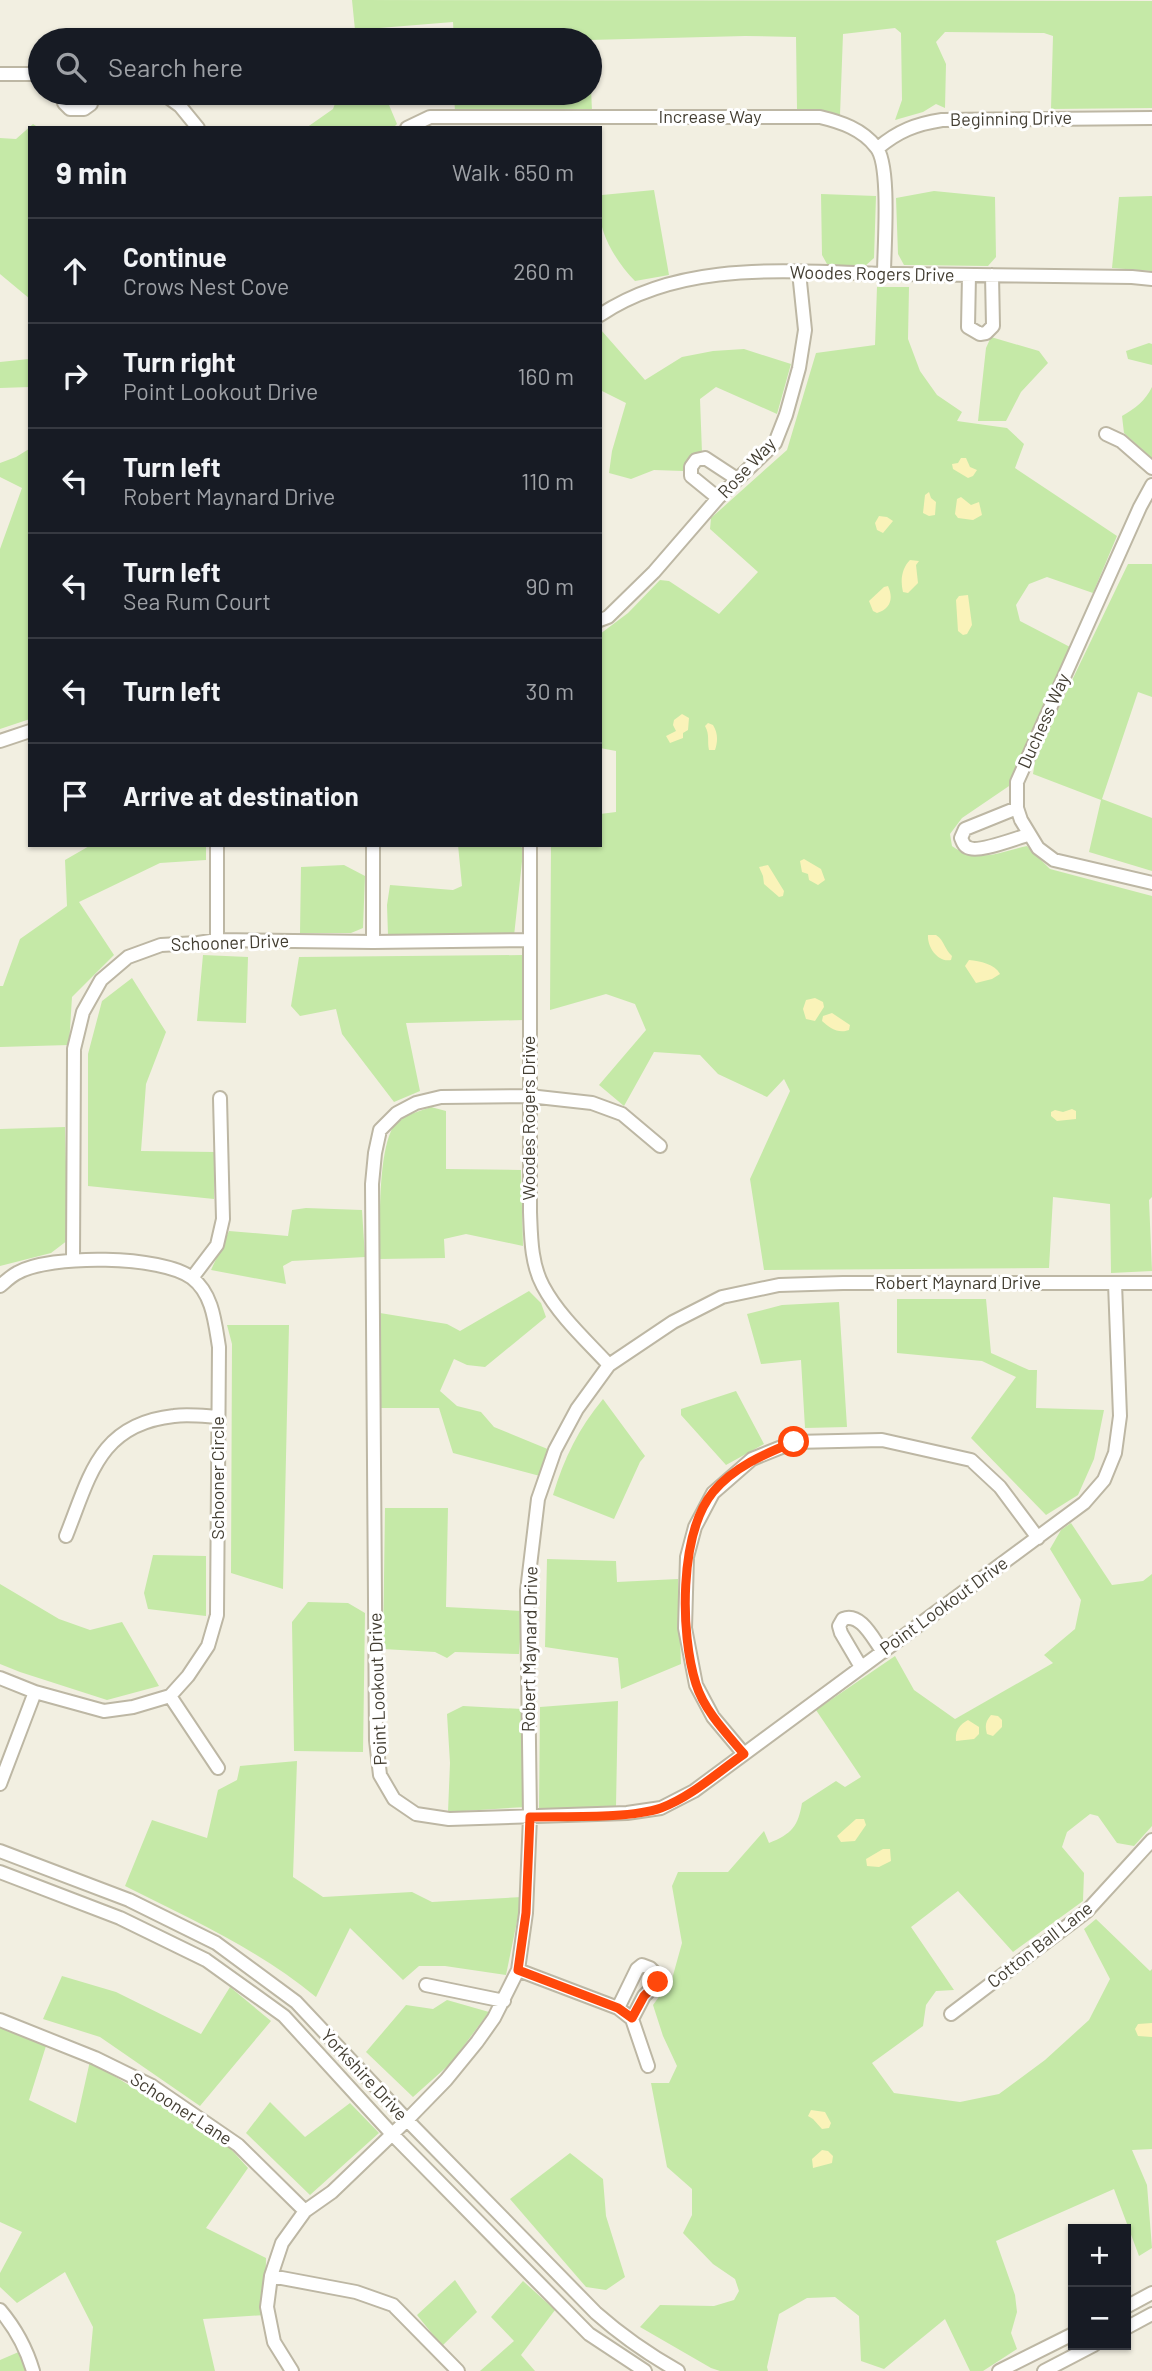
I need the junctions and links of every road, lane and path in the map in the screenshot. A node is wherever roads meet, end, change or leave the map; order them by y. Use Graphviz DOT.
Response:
graph roads {
  1 [pos="0,74"];
  2 [pos="28,74"];
  3 [pos="66,105"];
  4 [pos="90,105"];
  5 [pos="179,105"];
  6 [pos="1152,118"];
  7 [pos="196,126"];
  8 [pos="411,126"];
  9 [pos="878,148"];
  10 [pos="799,272"];
  11 [pos="884,274"];
  12 [pos="969,275"];
  13 [pos="992,275"];
  14 [pos="1152,279"];
  15 [pos="602,314"];
  16 [pos="1106,434"];
  17 [pos="1152,468"];
  18 [pos="737,479"];
  19 [pos="1152,485"];
  20 [pos="718,498"];
  21 [pos="602,619"];
  22 [pos="28,734"];
  23 [pos="0,741"];
  24 [pos="1017,808"];
  25 [pos="1028,835"];
  26 [pos="217,847"];
  27 [pos="373,847"];
  28 [pos="530,847"];
  29 [pos="1152,883"];
  30 [pos="217,940"];
  31 [pos="529,940"];
  32 [pos="373,942"];
  33 [pos="529,1096"];
  34 [pos="220,1098"];
  35 [pos="660,1146"];
  36 [pos="73,1260"];
  37 [pos="192,1278"];
  38 [pos="1115,1283"];
  39 [pos="1152,1283"];
  40 [pos="0,1286"];
  41 [pos="609,1365"];
  42 [pos="218,1417"];
  43 [pos="65,1536"];
  44 [pos="1038,1538"];
  45 [pos="883,1652"];
  46 [pos="861,1667"];
  47 [pos="0,1678"];
  48 [pos="35,1692"];
  49 [pos="170,1696"];
  50 [pos="744,1754"];
  51 [pos="218,1768"];
  52 [pos="0,1784"];
  53 [pos="530,1817"];
  54 [pos="1152,1840"];
  55 [pos="0,1851"];
  56 [pos="0,1872"];
  57 [pos="518,1970"];
  58 [pos="426,1985"];
  59 [pos="504,2001"];
  60 [pos="618,2008"];
  61 [pos="951,2014"];
  62 [pos="632,2018"];
  63 [pos="0,2020"];
  64 [pos="648,2066"];
  65 [pos="407,2120"];
  66 [pos="393,2134"];
  67 [pos="305,2211"];
  68 [pos="271,2276"];
  69 [pos="1152,2293"];
  70 [pos="1131,2304"];
  71 [pos="0,2310"];
  72 [pos="1152,2314"];
  73 [pos="1131,2325"];
  74 [pos="1068,2336"];
  75 [pos="1084,2350"];
  76 [pos="33,2371"];
  77 [pos="292,2371"];
  78 [pos="458,2371"];
  79 [pos="645,2371"];
  80 [pos="678,2371"];
  81 [pos="999,2371"];
  82 [pos="1044,2371"];
  1 -- 2 [label="street"];
  3 -- 4 [label="street"];
  5 -- 7 [label="street"];
  6 -- 9 [label="street, Beginning Drive"];
  8 -- 9 [label="street, Increase Way"];
  9 -- 11 [label="street"];
  10 -- 11 [label="street, Woodes Rogers Drive"];
  10 -- 15 [label="street, Woodes Rogers Drive"];
  10 -- 18 [label="street, Rose Way"];
  11 -- 12 [label="street, Woodes Rogers Drive"];
  12 -- 13 [label="street, Woodes Rogers Drive"];
  12 -- 13 [label="street"];
  13 -- 14 [label="street, Woodes Rogers Drive"];
  16 -- 17 [label="street"];
  18 -- 20 [label="street, Rose Way"];
  18 -- 20 [label="street"];
  19 -- 24 [label="street, Duchess Way"];
  20 -- 21 [label="street, Rose Way"];
  22 -- 23 [label="street"];
  24 -- 25 [label="street, Duchess Way"];
  24 -- 25 [label="street"];
  25 -- 29 [label="street, Duchess Way"];
  26 -- 30 [label="street"];
  27 -- 32 [label="street"];
  28 -- 31 [label="street, Woodes Rogers Drive"];
  30 -- 32 [label="street, Schooner Drive"];
  30 -- 36 [label="street, Schooner Drive"];
  31 -- 32 [label="street, Schooner Drive"];
  31 -- 33 [label="street, Woodes Rogers Drive"];
  33 -- 35 [label="street, Point Lookout Drive"];
  33 -- 41 [label="street, Woodes Rogers Drive"];
  33 -- 53 [label="street, Point Lookout Drive"];
  34 -- 37 [label="street"];
  36 -- 37 [label="street"];
  36 -- 40 [label="street"];
  37 -- 42 [label="street, Schooner Circle"];
  38 -- 39 [label="street, Robert Maynard Drive"];
  38 -- 41 [label="street, Robert Maynard Drive"];
  38 -- 44 [label="street, Point Lookout Drive"];
  41 -- 53 [label="street, Robert Maynard Drive"];
  42 -- 43 [label="street"];
  42 -- 49 [label="street, Schooner Circle"];
  44 -- 45 [label="street, Point Lookout Drive"];
  44 -- 50 [label="street"];
  45 -- 46 [label="street, Point Lookout Drive"];
  45 -- 46 [label="street"];
  46 -- 50 [label="street, Point Lookout Drive"];
  47 -- 48 [label="street"];
  48 -- 49 [label="street"];
  48 -- 52 [label="street"];
  49 -- 51 [label="street"];
  50 -- 53 [label="street, Point Lookout Drive"];
  53 -- 57 [label="street, Robert Maynard Drive"];
  54 -- 61 [label="street, Cotton Ball Lane"];
  55 -- 65 [label="street, Yorkshire Drive"];
  56 -- 66 [label="street, Yorkshire Drive"];
  57 -- 59 [label="street, Robert Maynard Drive"];
  57 -- 60 [label="street"];
  58 -- 59 [label="street"];
  59 -- 65 [label="street, Robert Maynard Drive"];
  60 -- 62 [label="street"];
  60 -- 62 [label="street"];
  62 -- 64 [label="street"];
  63 -- 67 [label="street, Schooner Lane"];
  65 -- 66 [label="street, Robert Maynard Drive"];
  65 -- 80 [label="street, Yorkshire Drive"];
  66 -- 67 [label="street, Robert Maynard Drive"];
  66 -- 79 [label="street, Yorkshire Drive"];
  67 -- 68 [label="street, Robert Maynard Drive"];
  68 -- 77 [label="street, Robert Maynard Drive"];
  68 -- 78 [label="street"];
  69 -- 70 [label="street"];
  71 -- 76 [label="street"];
  72 -- 73 [label="street"];
  74 -- 81 [label="street"];
  75 -- 82 [label="street"];
}
